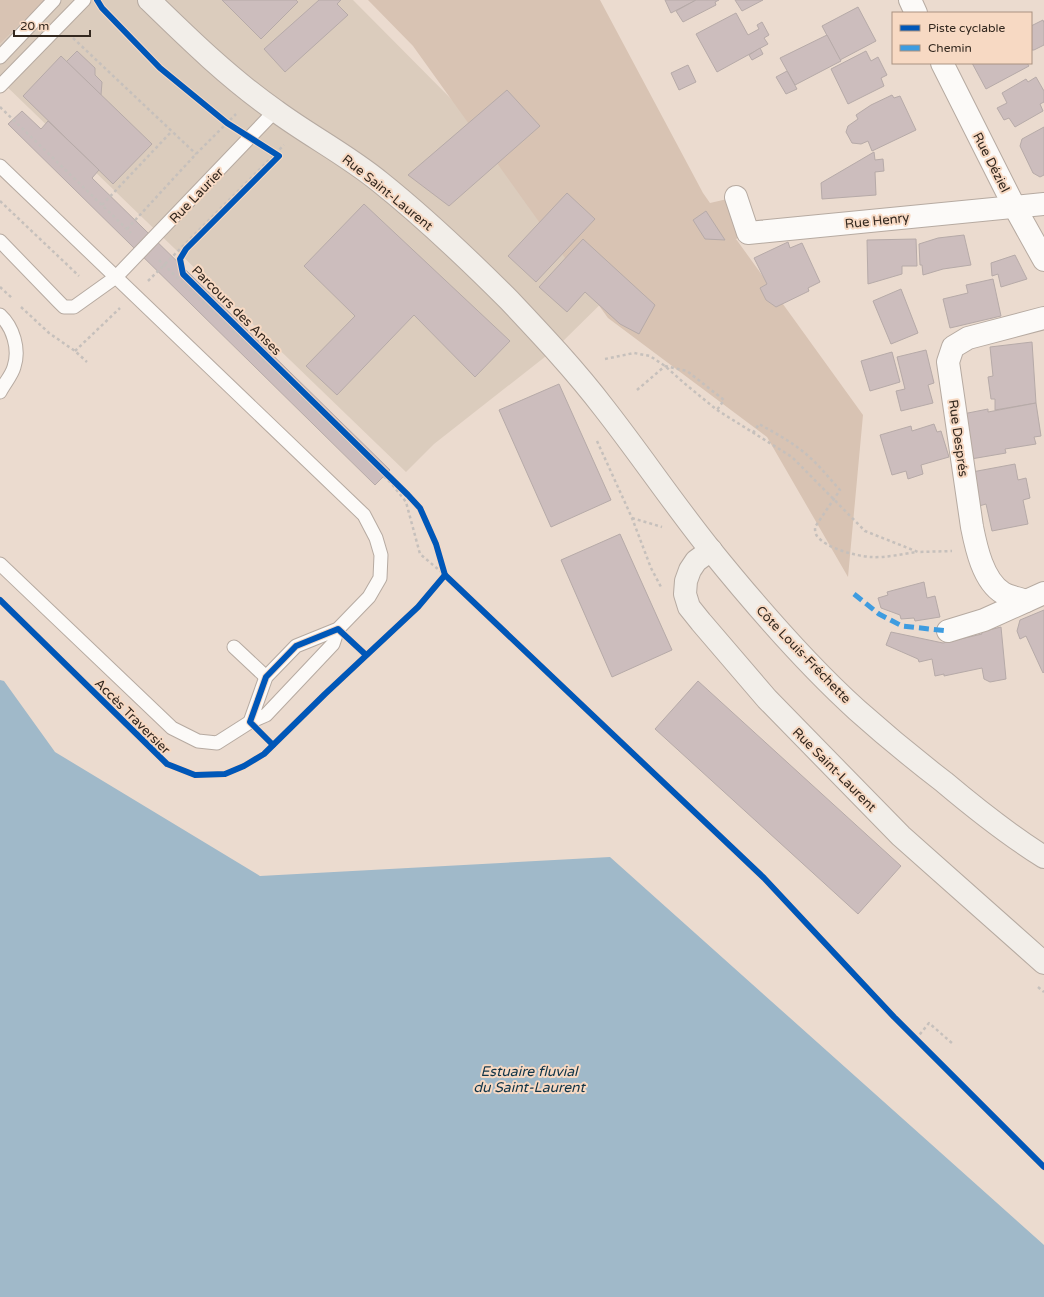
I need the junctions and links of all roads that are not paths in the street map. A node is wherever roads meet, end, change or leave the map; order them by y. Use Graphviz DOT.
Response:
graph roads {
  1 [pos="54,0"];
  2 [pos="84,0"];
  3 [pos="149,0"];
  4 [pos="910,0"];
  5 [pos="916,12"];
  6 [pos="0,57"];
  7 [pos="943,64"];
  8 [pos="0,86"];
  9 [pos="275,111"];
  10 [pos="0,166"];
  11 [pos="736,197"];
  12 [pos="1044,204"];
  13 [pos="1014,206"];
  14 [pos="0,241"];
  15 [pos="1044,260"];
  16 [pos="116,277"];
  17 [pos="2,318"];
  18 [pos="1044,318"];
  19 [pos="0,392"];
  20 [pos="606,409"];
  21 [pos="711,550"];
  22 [pos="0,564"];
  23 [pos="1035,597"];
  24 [pos="338,629"];
  25 [pos="948,631"];
  26 [pos="234,647"];
  27 [pos="266,677"];
  28 [pos="250,722"];
  29 [pos="1044,857"];
  30 [pos="1044,963"];
  1 -- 6 [label="lane"];
  2 -- 8 [label="lane"];
  3 -- 9 [label="main road, Rue Saint-Laurent"];
  4 -- 5 [label="street"];
  7 -- 13 [label="street, Rue Déziel"];
  9 -- 16 [label="lane, Rue Laurier"];
  9 -- 20 [label="main road, Rue Saint-Laurent"];
  10 -- 16 [label="lane"];
  11 -- 13 [label="street, Rue Henry"];
  12 -- 13 [label="street, Rue Henry"];
  13 -- 15 [label="street, Rue Déziel"];
  14 -- 16 [label="lane, Rue Laurier"];
  16 -- 24 [label="lane"];
  17 -- 19 [label="lane"];
  18 -- 23 [label="street, Rue Després"];
  20 -- 21 [label="main road, Côte Louis-Fréchette"];
  21 -- 29 [label="main road, Côte Louis-Fréchette"];
  21 -- 30 [label="main road, Rue Saint-Laurent"];
  22 -- 28 [label="lane"];
  23 -- 25 [label="street"];
  24 -- 27 [label="lane"];
  24 -- 28 [label="lane"];
  26 -- 27 [label="lane"];
  27 -- 28 [label="lane"];
}
